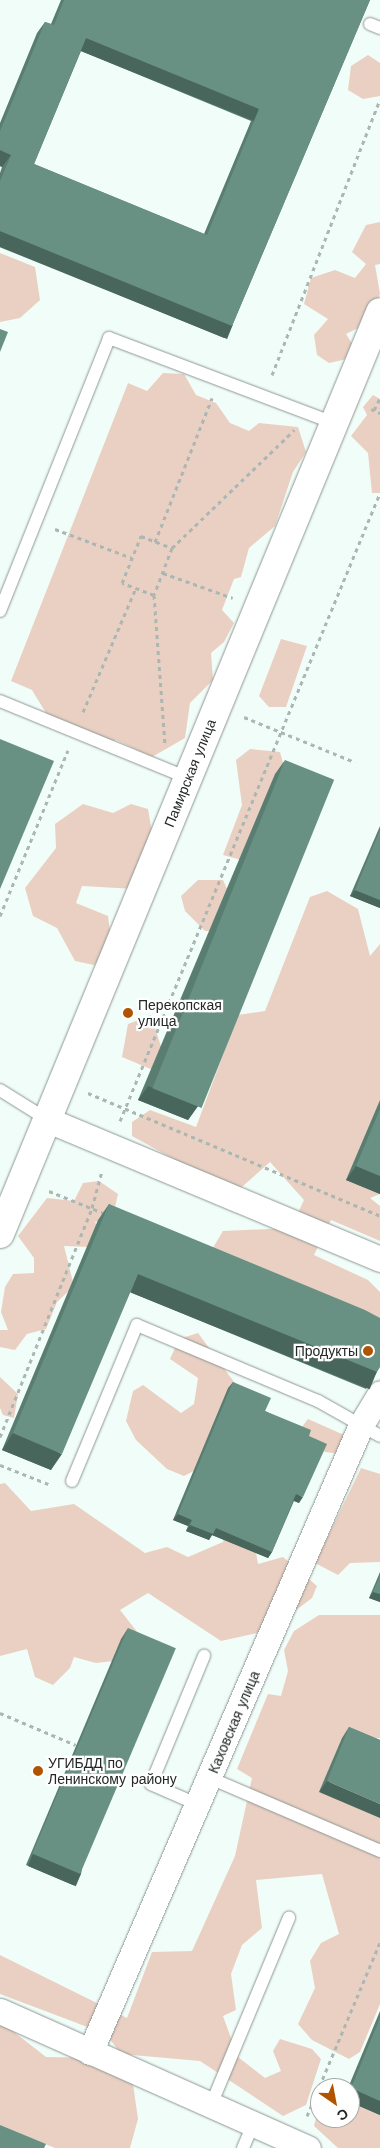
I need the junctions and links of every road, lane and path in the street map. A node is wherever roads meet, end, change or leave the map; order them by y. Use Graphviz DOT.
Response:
graph roads {
  1 [pos="380,100"];
  2 [pos="380,312"];
  3 [pos="272,375"];
  4 [pos="220,380"];
  5 [pos="380,398"];
  6 [pos="374,410"];
  7 [pos="322,419"];
  8 [pos="380,493"];
  9 [pos="36,522"];
  10 [pos="155,542"];
  11 [pos="172,548"];
  12 [pos="132,558"];
  13 [pos="163,573"];
  14 [pos="154,595"];
  15 [pos="236,599"];
  16 [pos="0,611"];
  17 [pos="0,701"];
  18 [pos="218,707"];
  19 [pos="282,730"];
  20 [pos="355,762"];
  21 [pos="177,774"];
  22 [pos="63,1083"];
  23 [pos="0,1090"];
  24 [pos="125,1109"];
  25 [pos="48,1120"];
  26 [pos="109,1147"];
  27 [pos="23,1180"];
  28 [pos="92,1208"];
  29 [pos="110,1216"];
  30 [pos="380,1216"];
  31 [pos="0,1234"];
  32 [pos="380,1259"];
  33 [pos="380,1393"];
  34 [pos="371,1430"];
  35 [pos="0,1437"];
  36 [pos="0,1465"];
  37 [pos="72,1481"];
  38 [pos="204,1656"];
  39 [pos="0,1712"];
  40 [pos="76,1745"];
  41 [pos="210,1778"];
  42 [pos="199,1805"];
  43 [pos="380,1851"];
  44 [pos="289,1918"];
  45 [pos="380,1942"];
  46 [pos="0,2011"];
  47 [pos="90,2052"];
  48 [pos="211,2105"];
  49 [pos="253,2125"];
  50 [pos="302,2145"];
  51 [pos="243,2148"];
  1 -- 3 [label="path"];
  2 -- 7 [label="street, Памирская улица"];
  4 -- 7 [label="lane"];
  4 -- 9 [label="lane"];
  4 -- 10 [label="path"];
  5 -- 6 [label="path"];
  7 -- 11 [label="path"];
  7 -- 18 [label="street, Памирская улица"];
  8 -- 19 [label="path"];
  9 -- 12 [label="path"];
  9 -- 16 [label="lane"];
  10 -- 11 [label="path"];
  10 -- 12 [label="path"];
  11 -- 13 [label="path"];
  12 -- 14 [label="path"];
  13 -- 14 [label="path"];
  13 -- 15 [label="path"];
  14 -- 21 [label="path"];
  17 -- 21 [label="lane"];
  18 -- 19 [label="path"];
  18 -- 21 [label="street, Памирская улица"];
  19 -- 20 [label="path"];
  19 -- 24 [label="path"];
  21 -- 22 [label="street, Памирская улица"];
  22 -- 24 [label="path"];
  22 -- 25 [label="street, Памирская улица"];
  23 -- 25 [label="lane"];
  24 -- 26 [label="path"];
  24 -- 30 [label="path"];
  25 -- 26 [label="street"];
  25 -- 27 [label="street, Памирская улица"];
  26 -- 28 [label="path"];
  26 -- 32 [label="street"];
  27 -- 28 [label="path"];
  27 -- 31 [label="street, Памирская улица"];
  28 -- 29 [label="path"];
  28 -- 35 [label="path"];
  33 -- 34 [label="street, Каховская улица"];
  34 -- 37 [label="lane"];
  34 -- 41 [label="street, Каховская улица"];
  36 -- 37 [label="path"];
  38 -- 42 [label="lane"];
  39 -- 40 [label="path"];
  41 -- 42 [label="street, Каховская улица"];
  41 -- 43 [label="lane"];
  42 -- 47 [label="street, Каховская улица"];
  44 -- 48 [label="lane"];
  45 -- 50 [label="path"];
  46 -- 47 [label="street"];
  47 -- 48 [label="street"];
  48 -- 49 [label="street"];
  49 -- 50 [label="street"];
  49 -- 51 [label="lane"];
}
